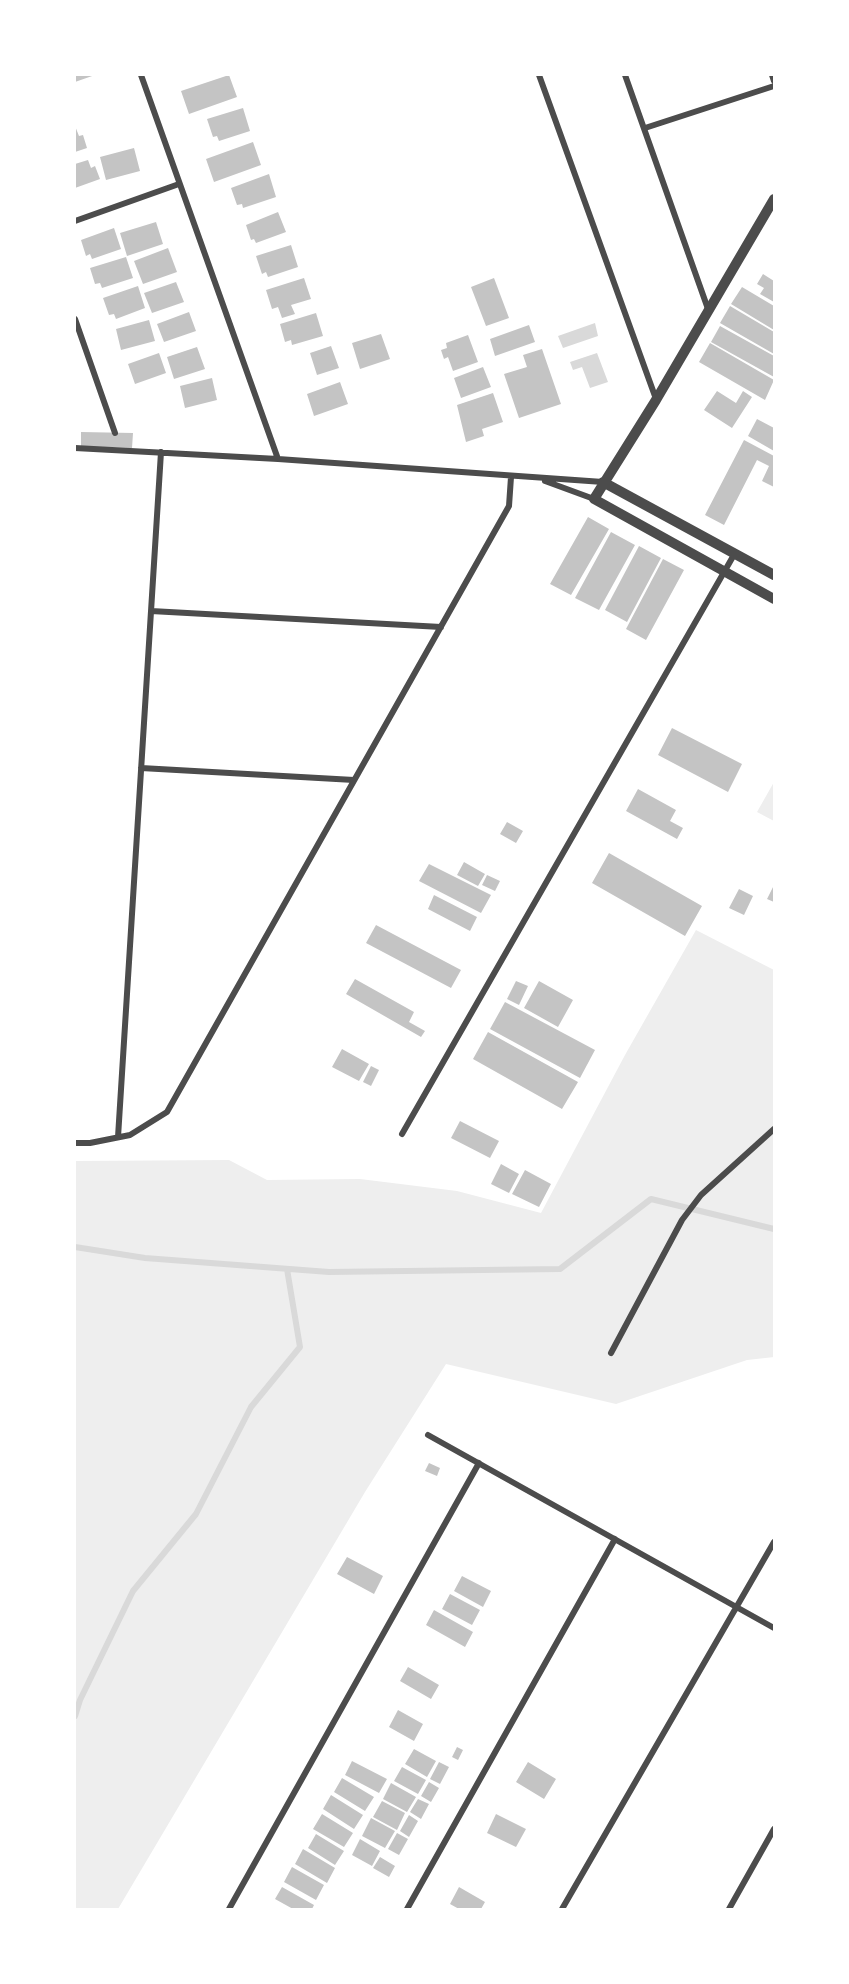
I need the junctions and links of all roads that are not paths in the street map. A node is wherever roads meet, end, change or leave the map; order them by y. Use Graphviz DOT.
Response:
graph roads {
  1 [pos="141,75"];
  2 [pos="539,75"];
  3 [pos="625,75"];
  4 [pos="772,75"];
  5 [pos="774,81"];
  6 [pos="774,86"];
  7 [pos="645,128"];
  8 [pos="179,183"];
  9 [pos="774,199"];
  10 [pos="75,221"];
  11 [pos="709,312"];
  12 [pos="75,319"];
  13 [pos="656,400"];
  14 [pos="115,433"];
  15 [pos="75,448"];
  16 [pos="161,452"];
  17 [pos="278,459"];
  18 [pos="511,477"];
  19 [pos="541,480"];
  20 [pos="603,482"];
  21 [pos="594,499"];
  22 [pos="735,552"];
  23 [pos="723,571"];
  24 [pos="774,574"];
  25 [pos="774,599"];
  26 [pos="151,611"];
  27 [pos="441,627"];
  28 [pos="141,768"];
  29 [pos="354,780"];
  30 [pos="774,1129"];
  31 [pos="402,1134"];
  32 [pos="118,1137"];
  33 [pos="75,1143"];
  34 [pos="611,1353"];
  35 [pos="428,1435"];
  36 [pos="479,1463"];
  37 [pos="615,1539"];
  38 [pos="774,1542"];
  39 [pos="736,1606"];
  40 [pos="774,1628"];
  41 [pos="774,1829"];
  42 [pos="229,1909"];
  43 [pos="407,1909"];
  44 [pos="562,1909"];
  45 [pos="729,1909"];
  1 -- 8 [label="street"];
  2 -- 13 [label="street"];
  3 -- 7 [label="street"];
  4 -- 5 [label="street"];
  6 -- 7 [label="street"];
  7 -- 11 [label="street"];
  8 -- 10 [label="street"];
  8 -- 17 [label="street"];
  9 -- 11 [label="street"];
  11 -- 13 [label="street"];
  12 -- 14 [label="street"];
  13 -- 20 [label="street"];
  15 -- 16 [label="street"];
  16 -- 17 [label="street"];
  16 -- 26 [label="street"];
  17 -- 18 [label="street"];
  18 -- 19 [label="street"];
  18 -- 27 [label="street"];
  19 -- 20 [label="street"];
  19 -- 21 [label="street"];
  20 -- 21 [label="street"];
  20 -- 22 [label="street"];
  21 -- 23 [label="street"];
  22 -- 23 [label="street"];
  22 -- 24 [label="street"];
  23 -- 25 [label="street"];
  23 -- 31 [label="street"];
  26 -- 27 [label="street"];
  26 -- 28 [label="street"];
  27 -- 29 [label="street"];
  28 -- 29 [label="street"];
  28 -- 32 [label="street"];
  29 -- 32 [label="street"];
  30 -- 34 [label="street"];
  32 -- 33 [label="street"];
  35 -- 36 [label="street"];
  36 -- 37 [label="street"];
  36 -- 42 [label="street"];
  37 -- 39 [label="street"];
  37 -- 43 [label="street"];
  38 -- 39 [label="street"];
  39 -- 40 [label="street"];
  39 -- 44 [label="street"];
  41 -- 45 [label="street"];
}
